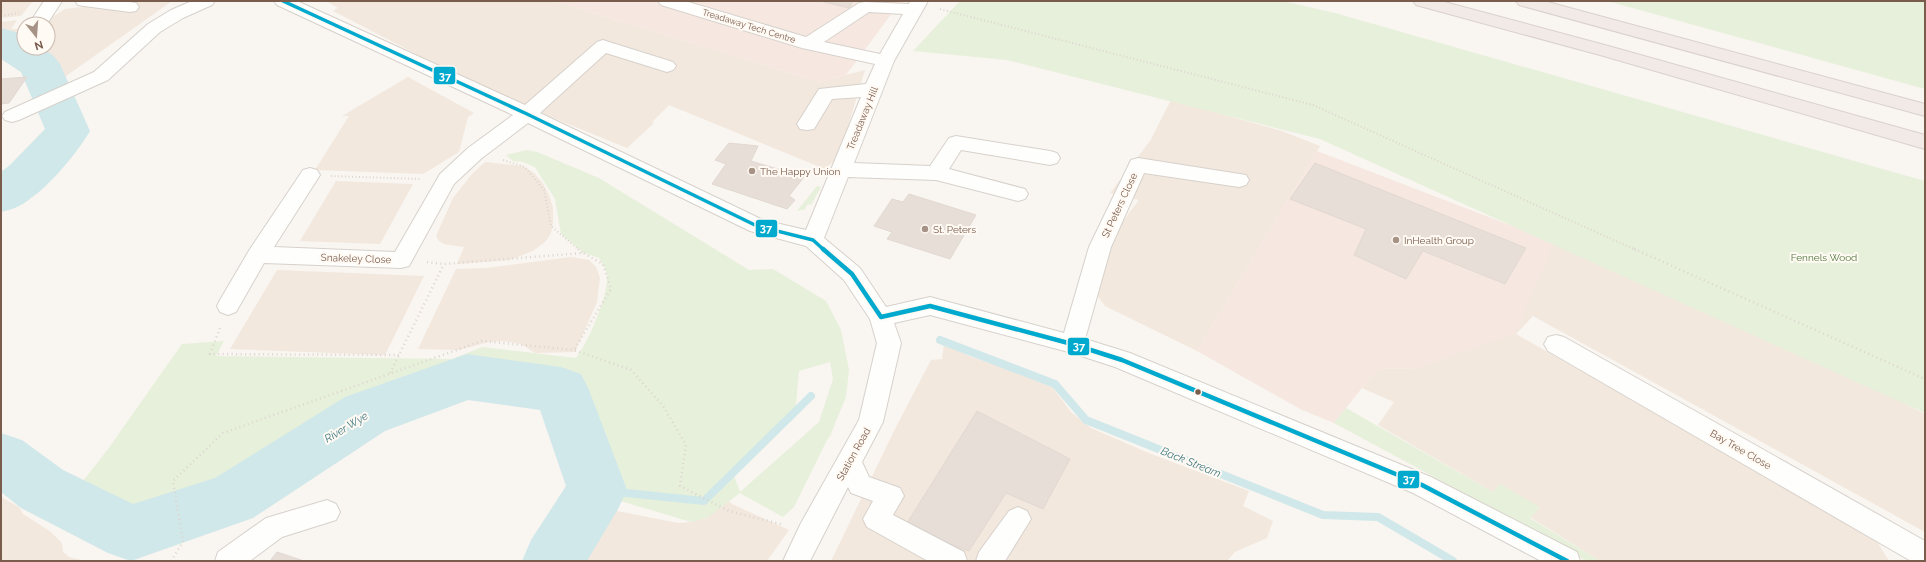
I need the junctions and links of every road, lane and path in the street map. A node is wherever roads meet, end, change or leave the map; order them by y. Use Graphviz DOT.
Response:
graph roads {
  1 [pos="53,1"];
  2 [pos="84,1"];
  3 [pos="206,1"];
  4 [pos="283,1"];
  5 [pos="668,1"];
  6 [pos="1422,1"];
  7 [pos="1525,1"];
  8 [pos="917,4"];
  9 [pos="130,7"];
  10 [pos="12,14"];
  11 [pos="1,16"];
  12 [pos="43,16"];
  13 [pos="808,44"];
  14 [pos="885,61"];
  15 [pos="667,66"];
  16 [pos="873,90"];
  17 [pos="1925,110"];
  18 [pos="526,114"];
  19 [pos="12,116"];
  20 [pos="807,124"];
  21 [pos="1925,142"];
  22 [pos="475,153"];
  23 [pos="1050,158"];
  24 [pos="841,170"];
  25 [pos="936,173"];
  26 [pos="310,175"];
  27 [pos="447,179"];
  28 [pos="1239,180"];
  29 [pos="1018,194"];
  30 [pos="813,240"];
  31 [pos="583,253"];
  32 [pos="258,255"];
  33 [pos="400,260"];
  34 [pos="444,264"];
  35 [pos="228,306"];
  36 [pos="881,317"];
  37 [pos="1072,344"];
  38 [pos="1556,344"];
  39 [pos="574,350"];
  40 [pos="399,355"];
  41 [pos="390,374"];
  42 [pos="1925,379"];
  43 [pos="849,461"];
  44 [pos="327,512"];
  45 [pos="1018,519"];
  46 [pos="810,532"];
  47 [pos="1925,555"];
  48 [pos="1563,560"];
  49 [pos="171,561"];
  50 [pos="228,561"];
  51 [pos="796,561"];
  52 [pos="954,561"];
  53 [pos="989,561"];
  1 -- 12 [label="street"];
  2 -- 9 [label="street"];
  3 -- 19 [label="street"];
  4 -- 18 [label="street"];
  5 -- 13 [label="street, Treadaway Tech Centre"];
  6 -- 21 [label="highway"];
  7 -- 17 [label="highway"];
  8 -- 13 [label="street, Treadaway Tech Centre"];
  8 -- 14 [label="street, Treadaway Hill"];
  8 -- 42 [label="path"];
  10 -- 11 [label="path"];
  13 -- 14 [label="street, Treadaway Tech Centre"];
  14 -- 16 [label="street, Treadaway Hill"];
  15 -- 18 [label="street, Snakeley Close"];
  16 -- 20 [label="street"];
  16 -- 24 [label="street, Treadaway Hill"];
  18 -- 22 [label="street, Snakeley Close"];
  18 -- 30 [label="street"];
  22 -- 27 [label="street, Snakeley Close"];
  22 -- 31 [label="path"];
  23 -- 25 [label="street"];
  24 -- 25 [label="street"];
  24 -- 30 [label="street, Treadaway Hill"];
  25 -- 29 [label="street"];
  26 -- 27 [label="path"];
  26 -- 32 [label="street"];
  27 -- 33 [label="street, Snakeley Close"];
  28 -- 37 [label="street, St Peters Close"];
  30 -- 36 [label="street, Station Road"];
  31 -- 34 [label="path"];
  31 -- 39 [label="path"];
  32 -- 33 [label="street, Snakeley Close"];
  32 -- 35 [label="street"];
  33 -- 34 [label="path"];
  34 -- 40 [label="path"];
  35 -- 40 [label="path"];
  36 -- 37 [label="street"];
  36 -- 43 [label="street, Station Road"];
  37 -- 48 [label="street"];
  38 -- 47 [label="street, Bay Tree Close"];
  39 -- 41 [label="path"];
  39 -- 46 [label="path"];
  40 -- 41 [label="path"];
  41 -- 49 [label="path"];
  43 -- 46 [label="street, Station Road"];
  43 -- 52 [label="street"];
  44 -- 50 [label="street"];
  45 -- 53 [label="street"];
  46 -- 51 [label="street, Station Road"];
}
